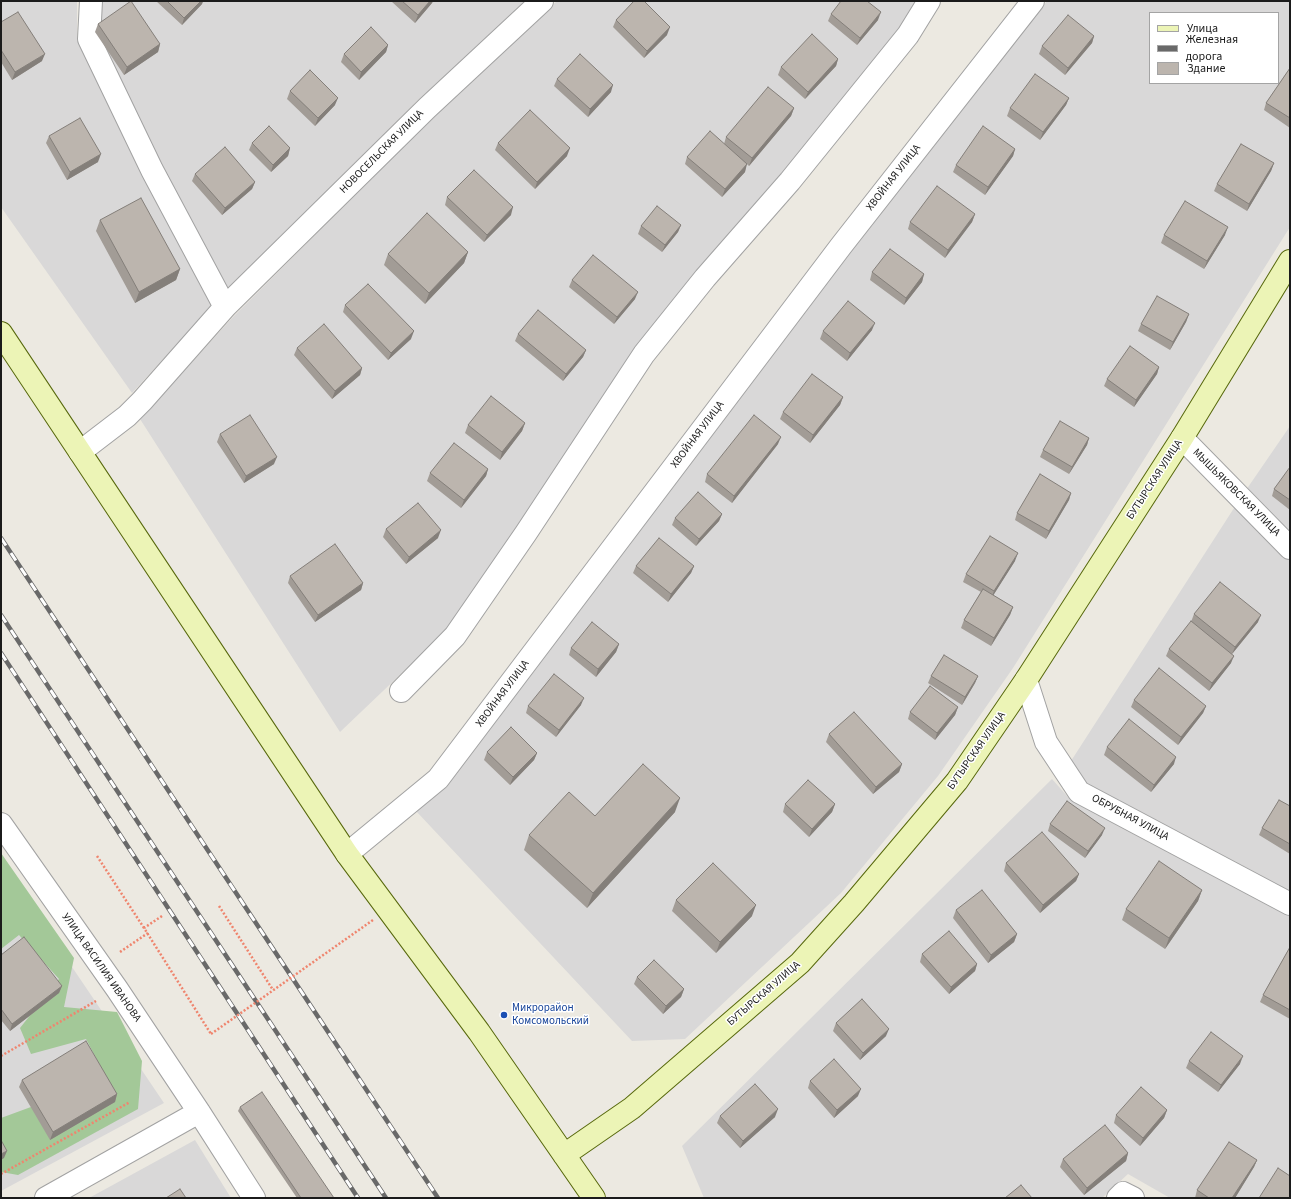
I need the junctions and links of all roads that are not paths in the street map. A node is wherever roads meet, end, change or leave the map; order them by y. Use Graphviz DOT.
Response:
graph roads {
  1 [pos="91,1"];
  2 [pos="542,1"];
  3 [pos="929,1"];
  4 [pos="1033,1"];
  5 [pos="1290,261"];
  6 [pos="225,307"];
  7 [pos="1,333"];
  8 [pos="1182,438"];
  9 [pos="80,452"];
  10 [pos="1290,548"];
  11 [pos="1026,680"];
  12 [pos="400,691"];
  13 [pos="1,824"];
  14 [pos="347,854"];
  15 [pos="1290,904"];
  16 [pos="200,1112"];
  17 [pos="564,1155"];
  18 [pos="46,1198"];
  19 [pos="254,1198"];
  20 [pos="594,1198"];
  1 -- 6 [label="street"];
  2 -- 6 [label="street, НОВОСЕЛЬСКАЯ УЛИЦА"];
  3 -- 12 [label="street"];
  4 -- 14 [label="street, ХВОЙНАЯ УЛИЦА"];
  5 -- 8 [label="street, БУТЫРСКАЯ УЛИЦА"];
  6 -- 9 [label="street, НОВОСЕЛЬСКАЯ УЛИЦА"];
  7 -- 9 [label="street"];
  8 -- 10 [label="street, МЫШЬЯКОВСКАЯ УЛИЦА"];
  8 -- 11 [label="street, БУТЫРСКАЯ УЛИЦА"];
  9 -- 14 [label="street"];
  11 -- 15 [label="street, ОБРУБНАЯ УЛИЦА"];
  11 -- 17 [label="street, БУТЫРСКАЯ УЛИЦА"];
  13 -- 16 [label="street, УЛИЦА ВАСИЛИЯ ИВАНОВА"];
  14 -- 17 [label="street"];
  16 -- 18 [label="street"];
  16 -- 19 [label="street, УЛИЦА ВАСИЛИЯ ИВАНОВА"];
  17 -- 20 [label="street"];
}
